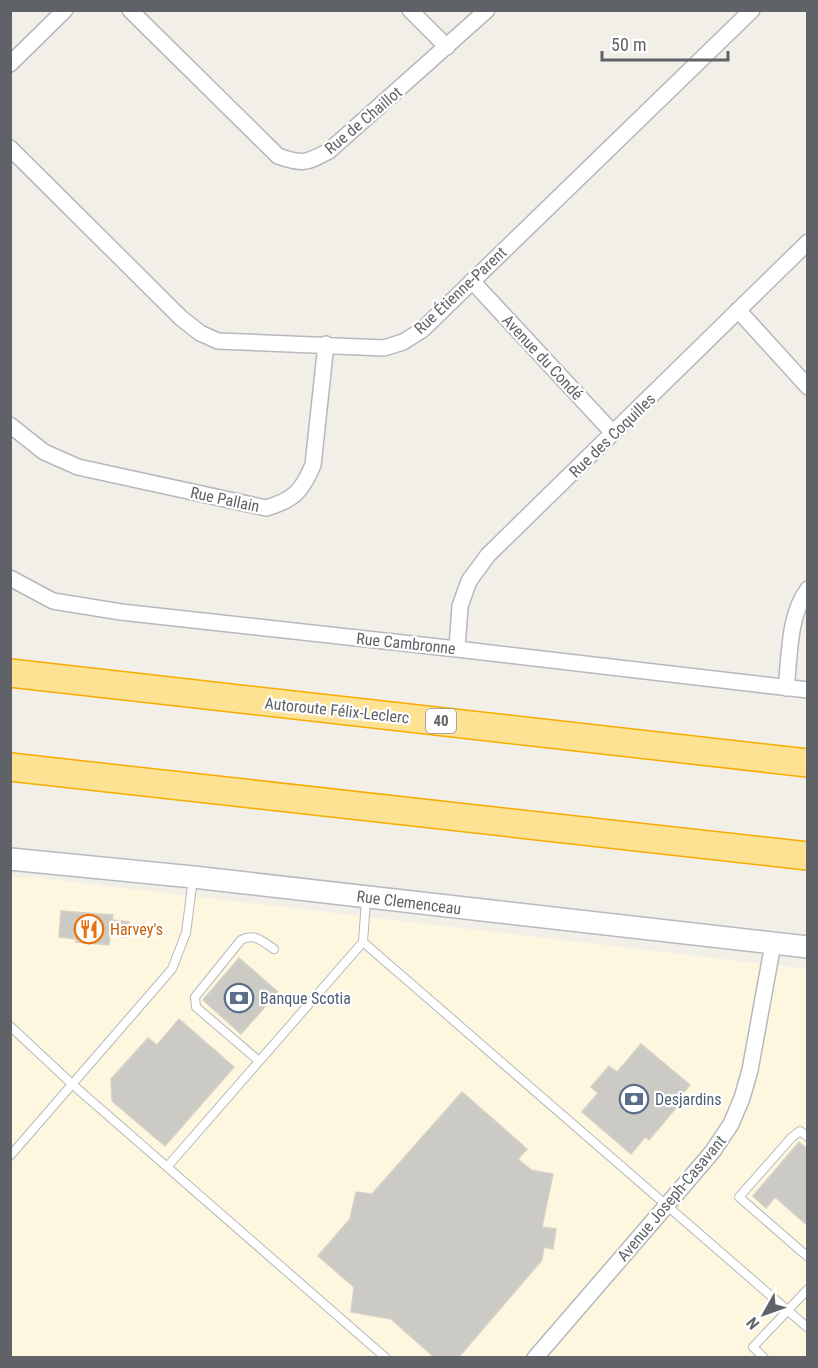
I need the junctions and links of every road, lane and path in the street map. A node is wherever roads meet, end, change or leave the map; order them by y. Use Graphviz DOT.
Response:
graph roads {
  1 [pos="65,10"];
  2 [pos="130,10"];
  3 [pos="410,10"];
  4 [pos="487,10"];
  5 [pos="752,10"];
  6 [pos="447,47"];
  7 [pos="10,64"];
  8 [pos="10,148"];
  9 [pos="807,242"];
  10 [pos="472,280"];
  11 [pos="738,310"];
  12 [pos="326,344"];
  13 [pos="807,387"];
  14 [pos="10,425"];
  15 [pos="613,433"];
  16 [pos="10,578"];
  17 [pos="807,589"];
  18 [pos="457,649"];
  19 [pos="10,673"];
  20 [pos="786,688"];
  21 [pos="807,690"];
  22 [pos="807,763"];
  23 [pos="10,767"];
  24 [pos="807,856"];
  25 [pos="10,859"];
  26 [pos="193,877"];
  27 [pos="367,897"];
  28 [pos="363,942"];
  29 [pos="774,944"];
  30 [pos="807,947"];
  31 [pos="274,949"];
  32 [pos="10,1026"];
  33 [pos="259,1061"];
  34 [pos="72,1084"];
  35 [pos="807,1137"];
  36 [pos="10,1156"];
  37 [pos="167,1167"];
  38 [pos="668,1205"];
  39 [pos="807,1257"];
  40 [pos="807,1289"];
  41 [pos="787,1310"];
  42 [pos="807,1328"];
  43 [pos="386,1358"];
  44 [pos="535,1358"];
  45 [pos="764,1358"];
  1 -- 7 [label="street"];
  2 -- 6 [label="street, Rue de Chaillot"];
  3 -- 6 [label="street"];
  4 -- 6 [label="street, Rue de Chaillot"];
  5 -- 10 [label="street, Rue Étienne-Parent"];
  8 -- 12 [label="street, Rue Étienne-Parent"];
  9 -- 11 [label="street, Rue des Coquilles"];
  10 -- 12 [label="street, Rue Étienne-Parent"];
  10 -- 15 [label="street, Avenue du Condé"];
  11 -- 13 [label="street"];
  11 -- 15 [label="street, Rue des Coquilles"];
  12 -- 14 [label="street, Rue Pallain"];
  15 -- 18 [label="street, Rue des Coquilles"];
  16 -- 18 [label="street, Rue Cambronne"];
  17 -- 20 [label="street"];
  18 -- 20 [label="street, Rue Cambronne"];
  19 -- 22 [label="highway, Autoroute Félix-Leclerc / 40"];
  20 -- 21 [label="street, Rue Cambronne"];
  23 -- 24 [label="highway"];
  25 -- 26 [label="street, Rue Clemenceau"];
  26 -- 27 [label="street, Rue Clemenceau"];
  26 -- 34 [label="lane"];
  27 -- 28 [label="lane"];
  27 -- 29 [label="street, Rue Clemenceau"];
  28 -- 33 [label="lane"];
  28 -- 38 [label="lane"];
  29 -- 30 [label="street, Rue Clemenceau"];
  29 -- 38 [label="street, Avenue Joseph-Casavant"];
  31 -- 33 [label="lane"];
  32 -- 34 [label="lane"];
  33 -- 37 [label="lane"];
  34 -- 36 [label="lane"];
  34 -- 37 [label="lane"];
  35 -- 39 [label="lane"];
  37 -- 43 [label="lane"];
  38 -- 41 [label="lane"];
  38 -- 44 [label="street, Avenue Joseph-Casavant"];
  40 -- 41 [label="lane"];
  41 -- 42 [label="lane"];
  41 -- 45 [label="lane"];
}
